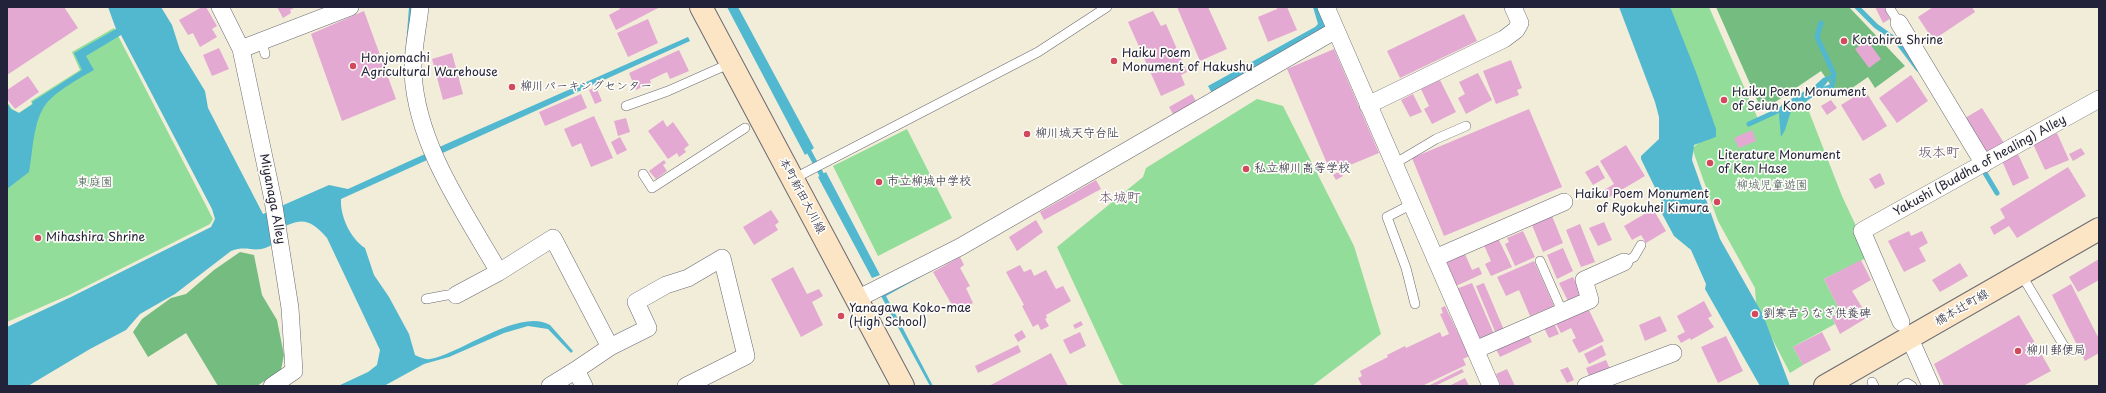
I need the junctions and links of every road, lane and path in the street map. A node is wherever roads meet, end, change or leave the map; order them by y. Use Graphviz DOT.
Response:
graph roads {
  1 [pos="220,7"];
  2 [pos="350,7"];
  3 [pos="420,7"];
  4 [pos="701,7"];
  5 [pos="1107,7"];
  6 [pos="1326,7"];
  7 [pos="1513,7"];
  8 [pos="1890,9"];
  9 [pos="1899,23"];
  10 [pos="1336,30"];
  11 [pos="241,48"];
  12 [pos="731,63"];
  13 [pos="2099,99"];
  14 [pos="1368,105"];
  15 [pos="626,106"];
  16 [pos="1466,126"];
  17 [pos="746,128"];
  18 [pos="1394,164"];
  19 [pos="1981,166"];
  20 [pos="643,174"];
  21 [pos="802,174"];
  22 [pos="1564,202"];
  23 [pos="1412,204"];
  24 [pos="2099,229"];
  25 [pos="1641,245"];
  26 [pos="1435,258"];
  27 [pos="1540,261"];
  28 [pos="1624,262"];
  29 [pos="499,272"];
  30 [pos="2021,274"];
  31 [pos="456,295"];
  32 [pos="426,299"];
  33 [pos="857,299"];
  34 [pos="1415,304"];
  35 [pos="1562,312"];
  36 [pos="1906,330"];
  37 [pos="610,346"];
  38 [pos="1475,350"];
  39 [pos="2067,351"];
  40 [pos="1673,352"];
  41 [pos="576,370"];
  42 [pos="272,386"];
  43 [pos="550,386"];
  44 [pos="584,386"];
  45 [pos="686,386"];
  46 [pos="903,386"];
  47 [pos="1491,386"];
  48 [pos="1586,386"];
  49 [pos="1826,386"];
  50 [pos="1902,386"];
  51 [pos="1912,386"];
  52 [pos="1931,386"];
  1 -- 11 [label="street, Miyanaga Alley"];
  2 -- 11 [label="street"];
  3 -- 29 [label="street"];
  4 -- 12 [label="main road, 本町新田大川線"];
  5 -- 21 [label="lane"];
  6 -- 10 [label="street"];
  7 -- 14 [label="street"];
  8 -- 9 [label="lane"];
  9 -- 19 [label="street"];
  10 -- 14 [label="street"];
  10 -- 33 [label="street"];
  11 -- 42 [label="street, Miyanaga Alley"];
  12 -- 15 [label="lane"];
  12 -- 21 [label="main road, 本町新田大川線"];
  13 -- 19 [label="street, Yakushi (Buddha of healing) Alley"];
  14 -- 18 [label="street"];
  16 -- 18 [label="lane"];
  17 -- 20 [label="lane"];
  18 -- 23 [label="street"];
  19 -- 36 [label="street, Yakushi (Buddha of healing) Alley"];
  21 -- 33 [label="main road, 本町新田大川線"];
  22 -- 26 [label="street"];
  23 -- 26 [label="street"];
  23 -- 34 [label="lane"];
  24 -- 30 [label="main road, 橋本辻町線"];
  25 -- 28 [label="lane"];
  26 -- 38 [label="street"];
  27 -- 35 [label="lane"];
  28 -- 35 [label="street"];
  29 -- 31 [label="street"];
  29 -- 37 [label="street"];
  30 -- 36 [label="main road, 橋本辻町線"];
  30 -- 39 [label="lane"];
  31 -- 32 [label="lane"];
  33 -- 46 [label="main road, 本町新田大川線"];
  35 -- 38 [label="street"];
  36 -- 49 [label="main road, 橋本辻町線"];
  36 -- 52 [label="street"];
  37 -- 41 [label="street"];
  37 -- 45 [label="street"];
  38 -- 47 [label="street"];
  40 -- 48 [label="street"];
  41 -- 43 [label="street"];
  41 -- 44 [label="street"];
  50 -- 51 [label="lane"];
}
